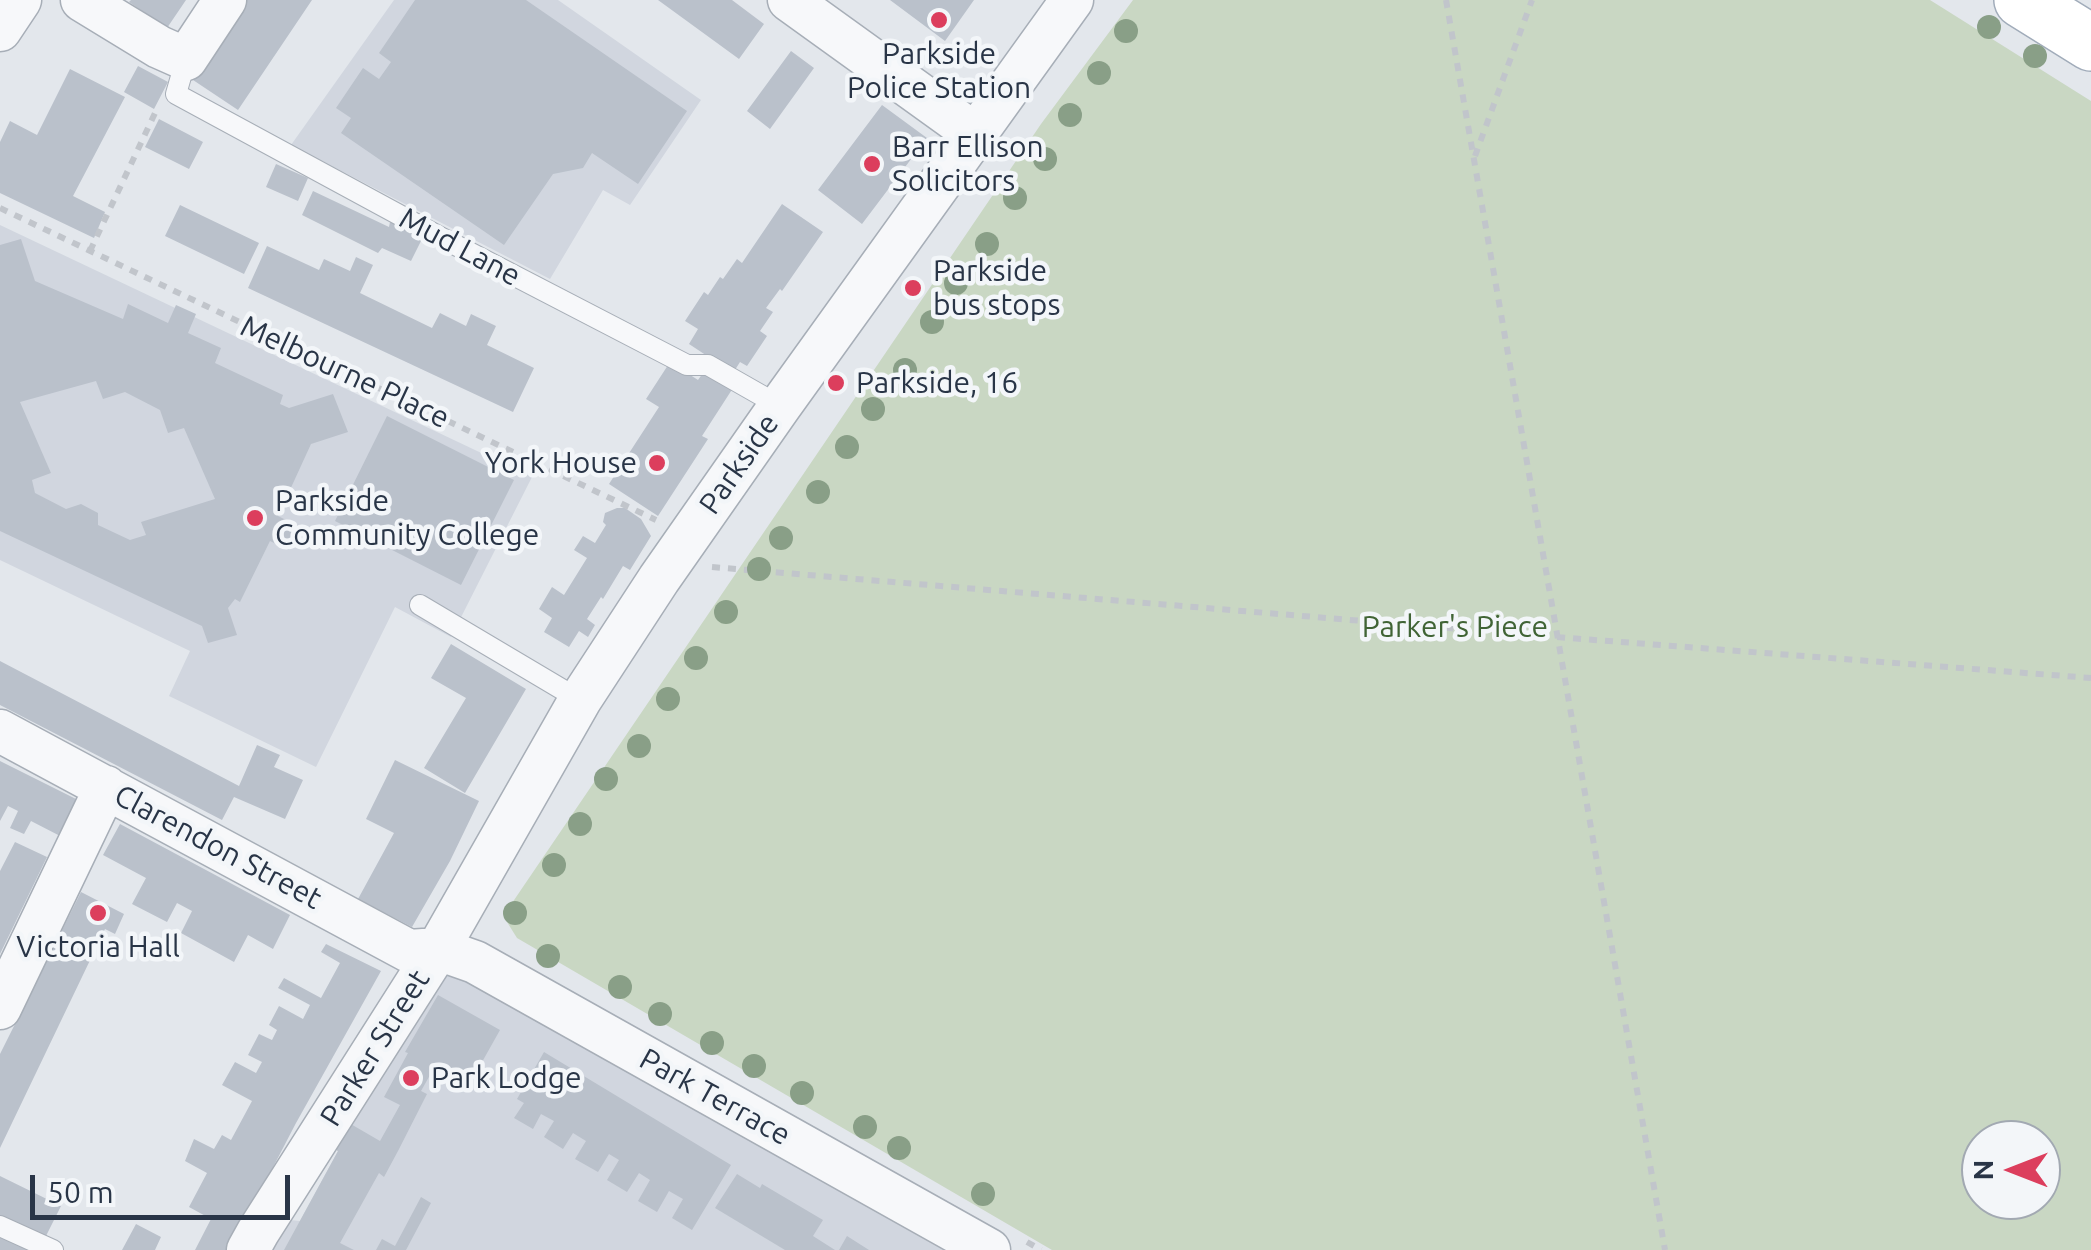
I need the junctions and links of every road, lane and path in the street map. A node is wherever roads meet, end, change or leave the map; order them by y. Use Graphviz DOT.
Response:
graph roads {
  1 [pos="20,0"];
  2 [pos="82,0"];
  3 [pos="225,0"];
  4 [pos="788,0"];
  5 [pos="1072,0"];
  6 [pos="1446,0"];
  7 [pos="1532,0"];
  8 [pos="2022,0"];
  9 [pos="0,30"];
  10 [pos="2091,43"];
  11 [pos="181,77"];
  12 [pos="975,134"];
  13 [pos="1474,158"];
  14 [pos="0,208"];
  15 [pos="90,251"];
  16 [pos="780,406"];
  17 [pos="696,551"];
  18 [pos="420,605"];
  19 [pos="1556,637"];
  20 [pos="2091,678"];
  21 [pos="580,700"];
  22 [pos="0,731"];
  23 [pos="106,786"];
  24 [pos="438,948"];
  25 [pos="0,1008"];
  26 [pos="0,1226"];
  27 [pos="52,1250"];
  28 [pos="248,1250"];
  29 [pos="989,1250"];
  30 [pos="1666,1250"];
  1 -- 9 [label="street"];
  2 -- 11 [label="street"];
  3 -- 11 [label="street"];
  4 -- 12 [label="street"];
  5 -- 12 [label="street, Parkside"];
  6 -- 13 [label="path"];
  7 -- 13 [label="path"];
  8 -- 10 [label="main road"];
  11 -- 15 [label="path"];
  11 -- 16 [label="lane, Mud Lane"];
  12 -- 16 [label="street, Parkside"];
  13 -- 19 [label="path"];
  14 -- 15 [label="path, Melbourne Place"];
  15 -- 17 [label="path, Melbourne Place"];
  16 -- 17 [label="street, Parkside"];
  17 -- 19 [label="path"];
  17 -- 21 [label="street, Parkside"];
  18 -- 21 [label="lane"];
  19 -- 20 [label="path"];
  19 -- 30 [label="path"];
  21 -- 24 [label="street, Parkside"];
  22 -- 23 [label="street, Clarendon Street"];
  23 -- 24 [label="street, Clarendon Street"];
  23 -- 25 [label="street"];
  24 -- 28 [label="street, Parker Street"];
  24 -- 29 [label="street, Park Terrace"];
  26 -- 27 [label="lane"];
}
